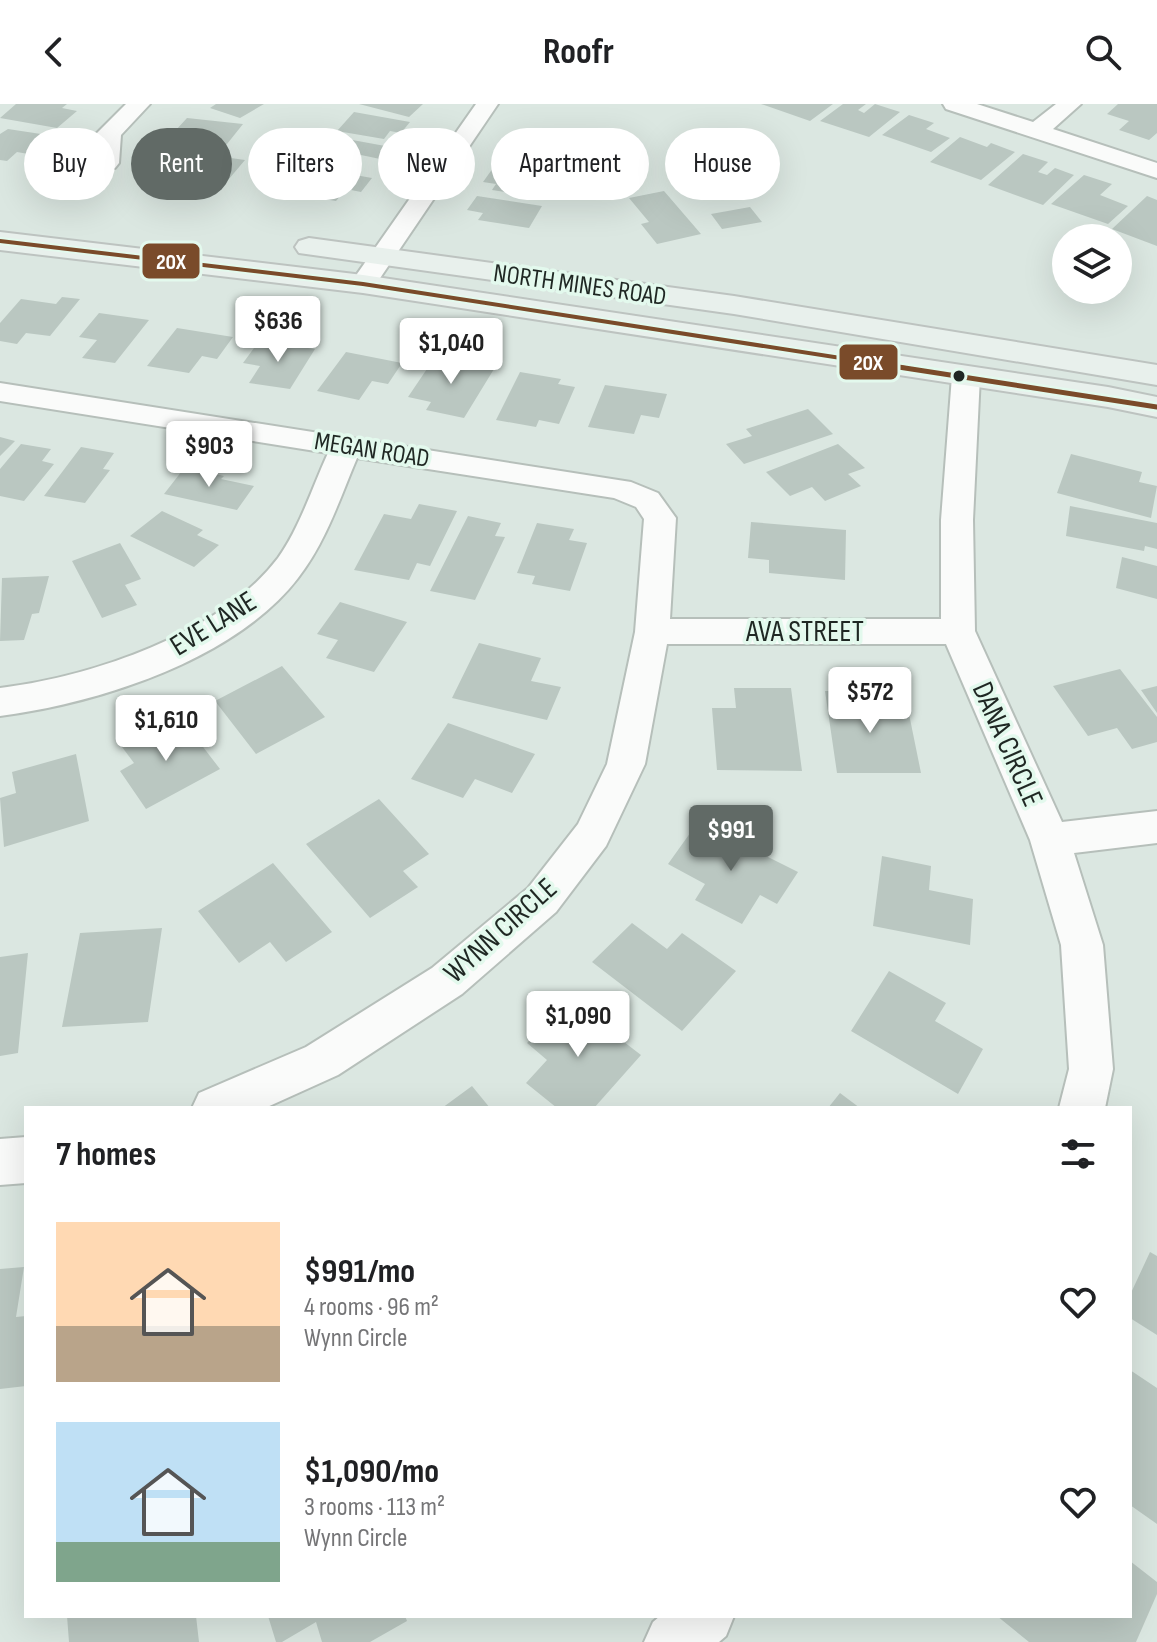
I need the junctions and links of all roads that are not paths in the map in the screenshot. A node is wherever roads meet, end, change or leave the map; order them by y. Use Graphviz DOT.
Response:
graph roads {
  1 [pos="139,104"];
  2 [pos="487,104"];
  3 [pos="954,104"];
  4 [pos="1070,104"];
  5 [pos="114,128"];
  6 [pos="1037,131"];
  7 [pos="1157,171"];
  8 [pos="0,241"];
  9 [pos="277,243"];
  10 [pos="385,255"];
  11 [pos="363,284"];
  12 [pos="1157,375"];
  13 [pos="966,376"];
  14 [pos="1157,386"];
  15 [pos="0,392"];
  16 [pos="1157,407"];
  17 [pos="347,445"];
  18 [pos="647,500"];
  19 [pos="958,631"];
  20 [pos="652,632"];
  21 [pos="0,702"];
  22 [pos="1157,827"];
  23 [pos="1050,840"];
  24 [pos="220,1106"];
  25 [pos="1082,1106"];
  26 [pos="24,1160"];
  27 [pos="0,1162"];
  28 [pos="703,1618"];
  29 [pos="673,1642"];
  1 -- 5 [label="street"];
  2 -- 10 [label="street"];
  3 -- 6 [label="street"];
  4 -- 6 [label="street"];
  6 -- 7 [label="street"];
  8 -- 11 [label="main road, NORTH MINES ROAD"];
  9 -- 10 [label="main road, NORTH MINES ROAD"];
  10 -- 11 [label="street"];
  10 -- 12 [label="main road, NORTH MINES ROAD"];
  11 -- 13 [label="main road, NORTH MINES ROAD"];
  13 -- 14 [label="main road"];
  13 -- 16 [label="main road, NORTH MINES ROAD"];
  13 -- 19 [label="street, DANA CIRCLE"];
  15 -- 17 [label="street, MEGAN ROAD"];
  17 -- 18 [label="street, MEGAN ROAD"];
  17 -- 21 [label="street, EVE LANE"];
  18 -- 20 [label="street, WYNN CIRCLE"];
  19 -- 20 [label="street, AVA STREET"];
  19 -- 23 [label="street, DANA CIRCLE"];
  20 -- 24 [label="street, WYNN CIRCLE"];
  22 -- 23 [label="street"];
  23 -- 25 [label="street, DANA CIRCLE"];
  26 -- 27 [label="street"];
  28 -- 29 [label="street"];
}
